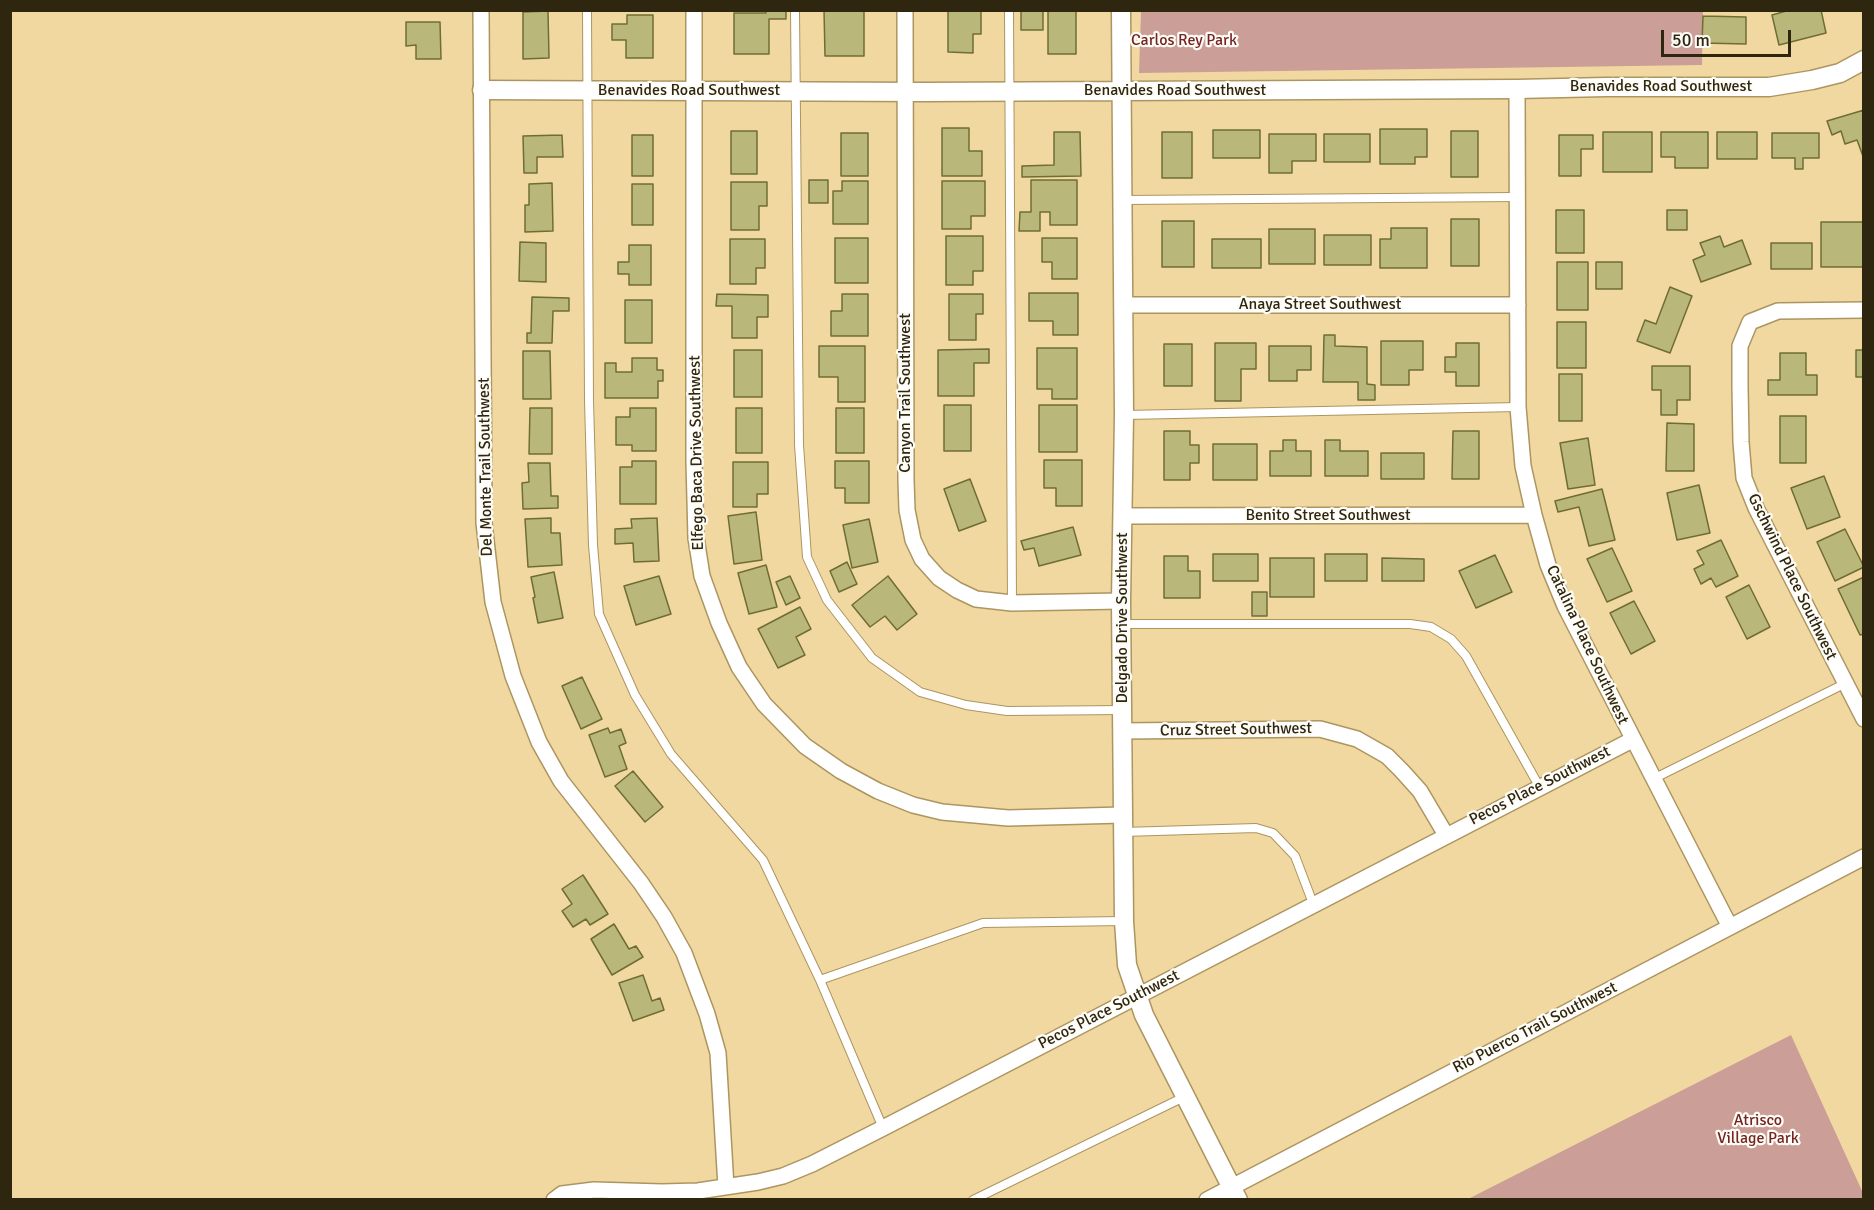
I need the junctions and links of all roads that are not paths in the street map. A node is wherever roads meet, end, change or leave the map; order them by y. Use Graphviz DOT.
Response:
graph roads {
  1 [pos="481,10"];
  2 [pos="587,10"];
  3 [pos="694,10"];
  4 [pos="795,10"];
  5 [pos="905,10"];
  6 [pos="1009,10"];
  7 [pos="1121,10"];
  8 [pos="1863,60"];
  9 [pos="1517,89"];
  10 [pos="482,90"];
  11 [pos="586,90"];
  12 [pos="694,90"];
  13 [pos="795,91"];
  14 [pos="1010,91"];
  15 [pos="1120,91"];
  16 [pos="906,92"];
  17 [pos="1518,197"];
  18 [pos="1122,200"];
  19 [pos="1123,305"];
  20 [pos="1518,305"];
  21 [pos="1863,310"];
  22 [pos="1518,407"];
  23 [pos="1124,415"];
  24 [pos="1534,515"];
  25 [pos="1123,516"];
  26 [pos="1121,601"];
  27 [pos="1012,603"];
  28 [pos="1121,624"];
  29 [pos="1845,684"];
  30 [pos="1123,710"];
  31 [pos="1863,720"];
  32 [pos="1123,731"];
  33 [pos="1632,740"];
  34 [pos="1653,779"];
  35 [pos="1539,786"];
  36 [pos="1123,824"];
  37 [pos="1446,835"];
  38 [pos="1863,857"];
  39 [pos="1314,906"];
  40 [pos="1124,921"];
  41 [pos="1730,927"];
  42 [pos="820,980"];
  43 [pos="1136,996"];
  44 [pos="1185,1097"];
  45 [pos="883,1128"];
  46 [pos="726,1187"];
  47 [pos="1234,1193"];
  48 [pos="558,1197"];
  49 [pos="973,1200"];
  50 [pos="1208,1200"];
  1 -- 10 [label="street, Del Monte Trail Southwest"];
  2 -- 11 [label="lane"];
  3 -- 12 [label="street, Elfego Baca Drive Southwest"];
  4 -- 13 [label="lane"];
  5 -- 16 [label="street, Canyon Trail Southwest"];
  6 -- 14 [label="lane"];
  7 -- 15 [label="street, Delgado Drive Southwest"];
  8 -- 9 [label="street, Benavides Road Southwest"];
  9 -- 15 [label="street, Benavides Road Southwest"];
  9 -- 17 [label="street, Catalina Place Southwest"];
  10 -- 11 [label="street, Benavides Road Southwest"];
  10 -- 46 [label="street, Del Monte Trail Southwest"];
  11 -- 12 [label="street, Benavides Road Southwest"];
  11 -- 42 [label="lane"];
  12 -- 13 [label="street, Benavides Road Southwest"];
  12 -- 36 [label="street, Elfego Baca Drive Southwest"];
  13 -- 16 [label="street, Benavides Road Southwest"];
  13 -- 30 [label="lane"];
  14 -- 15 [label="street, Benavides Road Southwest"];
  14 -- 16 [label="street, Benavides Road Southwest"];
  14 -- 27 [label="lane"];
  15 -- 18 [label="street, Delgado Drive Southwest"];
  16 -- 27 [label="street, Canyon Trail Southwest"];
  17 -- 18 [label="lane"];
  17 -- 20 [label="street, Catalina Place Southwest"];
  18 -- 19 [label="street, Delgado Drive Southwest"];
  19 -- 20 [label="street, Anaya Street Southwest"];
  19 -- 23 [label="street, Delgado Drive Southwest"];
  20 -- 22 [label="street, Catalina Place Southwest"];
  21 -- 29 [label="street, Gschwind Place Southwest"];
  22 -- 23 [label="lane"];
  22 -- 24 [label="street, Catalina Place Southwest"];
  23 -- 25 [label="street, Delgado Drive Southwest"];
  24 -- 25 [label="street, Benito Street Southwest"];
  24 -- 33 [label="street, Catalina Place Southwest"];
  25 -- 26 [label="street, Delgado Drive Southwest"];
  26 -- 27 [label="street, Canyon Trail Southwest"];
  26 -- 28 [label="street, Delgado Drive Southwest"];
  28 -- 30 [label="street, Delgado Drive Southwest"];
  28 -- 35 [label="lane"];
  29 -- 31 [label="street, Gschwind Place Southwest"];
  29 -- 34 [label="lane"];
  30 -- 32 [label="street, Delgado Drive Southwest"];
  32 -- 36 [label="street, Delgado Drive Southwest"];
  32 -- 37 [label="street, Cruz Street Southwest"];
  33 -- 34 [label="street, Catalina Place Southwest"];
  33 -- 35 [label="street, Pecos Place Southwest"];
  34 -- 41 [label="street, Catalina Place Southwest"];
  35 -- 37 [label="street, Pecos Place Southwest"];
  36 -- 39 [label="lane"];
  36 -- 40 [label="street, Delgado Drive Southwest"];
  37 -- 39 [label="street, Pecos Place Southwest"];
  38 -- 41 [label="street, Rio Puerco Trail Southwest"];
  39 -- 43 [label="street, Pecos Place Southwest"];
  40 -- 42 [label="lane"];
  40 -- 43 [label="street, Delgado Drive Southwest"];
  41 -- 47 [label="street, Rio Puerco Trail Southwest"];
  42 -- 45 [label="lane"];
  43 -- 44 [label="street, Delgado Drive Southwest"];
  43 -- 45 [label="street, Pecos Place Southwest"];
  44 -- 47 [label="street, Delgado Drive Southwest"];
  44 -- 49 [label="lane"];
  45 -- 46 [label="street, Pecos Place Southwest"];
  46 -- 48 [label="street, Pecos Place Southwest"];
  47 -- 50 [label="street, Rio Puerco Trail Southwest"];
}
